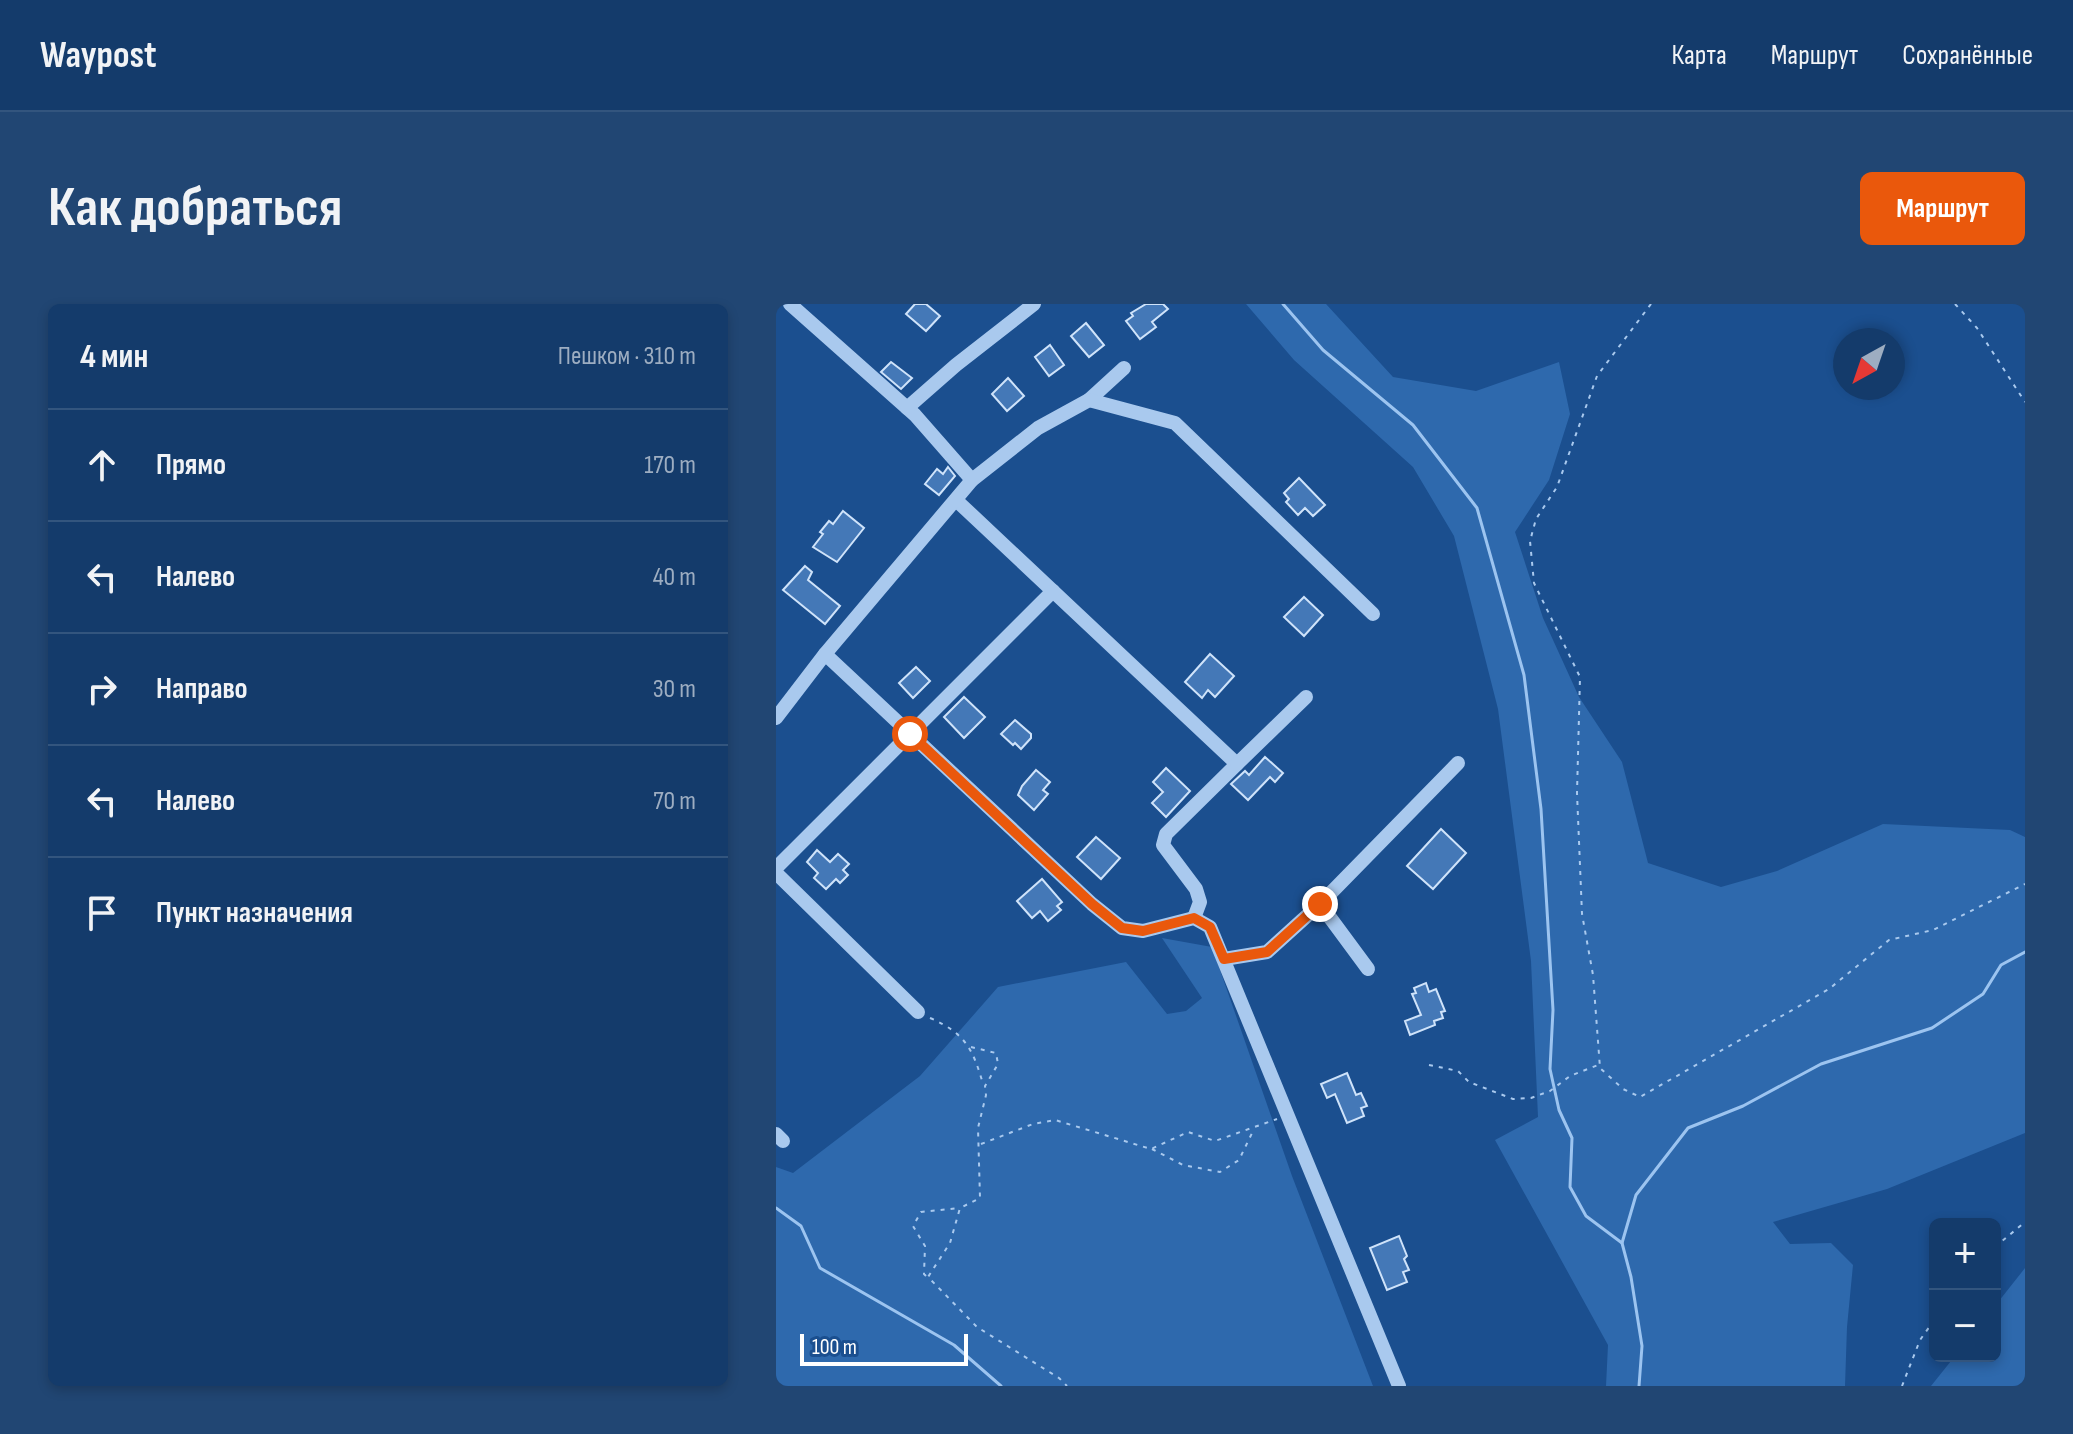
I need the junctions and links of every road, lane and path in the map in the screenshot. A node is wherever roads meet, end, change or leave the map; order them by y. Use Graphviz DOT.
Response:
graph roads {
  1 [pos="790,304"];
  2 [pos="1034,304"];
  3 [pos="1651,304"];
  4 [pos="1955,304"];
  5 [pos="1124,368"];
  6 [pos="1089,400"];
  7 [pos="2025,402"];
  8 [pos="907,408"];
  9 [pos="972,480"];
  10 [pos="956,500"];
  11 [pos="1053,591"];
  12 [pos="1373,614"];
  13 [pos="825,654"];
  14 [pos="1306,697"];
  15 [pos="776,718"];
  16 [pos="910,734"];
  17 [pos="1458,763"];
  18 [pos="1237,764"];
  19 [pos="776,871"];
  20 [pos="2025,884"];
  21 [pos="1320,904"];
  22 [pos="1194,918"];
  23 [pos="1224,959"];
  24 [pos="1368,969"];
  25 [pos="918,1012"];
  26 [pos="971,1047"];
  27 [pos="1599,1064"];
  28 [pos="1429,1065"];
  29 [pos="986,1095"];
  30 [pos="1278,1119"];
  31 [pos="1255,1127"];
  32 [pos="980,1144"];
  33 [pos="1151,1149"];
  34 [pos="960,1208"];
  35 [pos="2025,1222"];
  36 [pos="2001,1242"];
  37 [pos="928,1277"];
  38 [pos="1929,1327"];
  39 [pos="1067,1386"];
  40 [pos="1399,1386"];
  41 [pos="1902,1386"];
  1 -- 8 [label="lane"];
  2 -- 8 [label="lane"];
  3 -- 27 [label="path"];
  4 -- 7 [label="path"];
  5 -- 6 [label="lane"];
  6 -- 9 [label="lane"];
  6 -- 12 [label="lane"];
  8 -- 9 [label="lane"];
  9 -- 10 [label="lane"];
  10 -- 11 [label="lane"];
  10 -- 13 [label="lane"];
  11 -- 16 [label="lane"];
  11 -- 18 [label="lane"];
  13 -- 15 [label="lane"];
  13 -- 16 [label="lane"];
  14 -- 18 [label="lane"];
  16 -- 19 [label="lane"];
  16 -- 22 [label="lane"];
  17 -- 21 [label="lane"];
  18 -- 22 [label="lane"];
  19 -- 25 [label="lane"];
  20 -- 27 [label="path"];
  21 -- 23 [label="lane"];
  21 -- 24 [label="lane"];
  22 -- 23 [label="lane"];
  23 -- 40 [label="lane"];
  25 -- 26 [label="path"];
  26 -- 29 [label="path"];
  26 -- 29 [label="path"];
  27 -- 28 [label="path"];
  29 -- 32 [label="path"];
  30 -- 31 [label="path"];
  31 -- 33 [label="path"];
  31 -- 33 [label="path"];
  32 -- 33 [label="path"];
  32 -- 34 [label="path"];
  34 -- 37 [label="path"];
  34 -- 37 [label="path"];
  35 -- 36 [label="path"];
  37 -- 39 [label="path"];
  38 -- 41 [label="path"];
}
